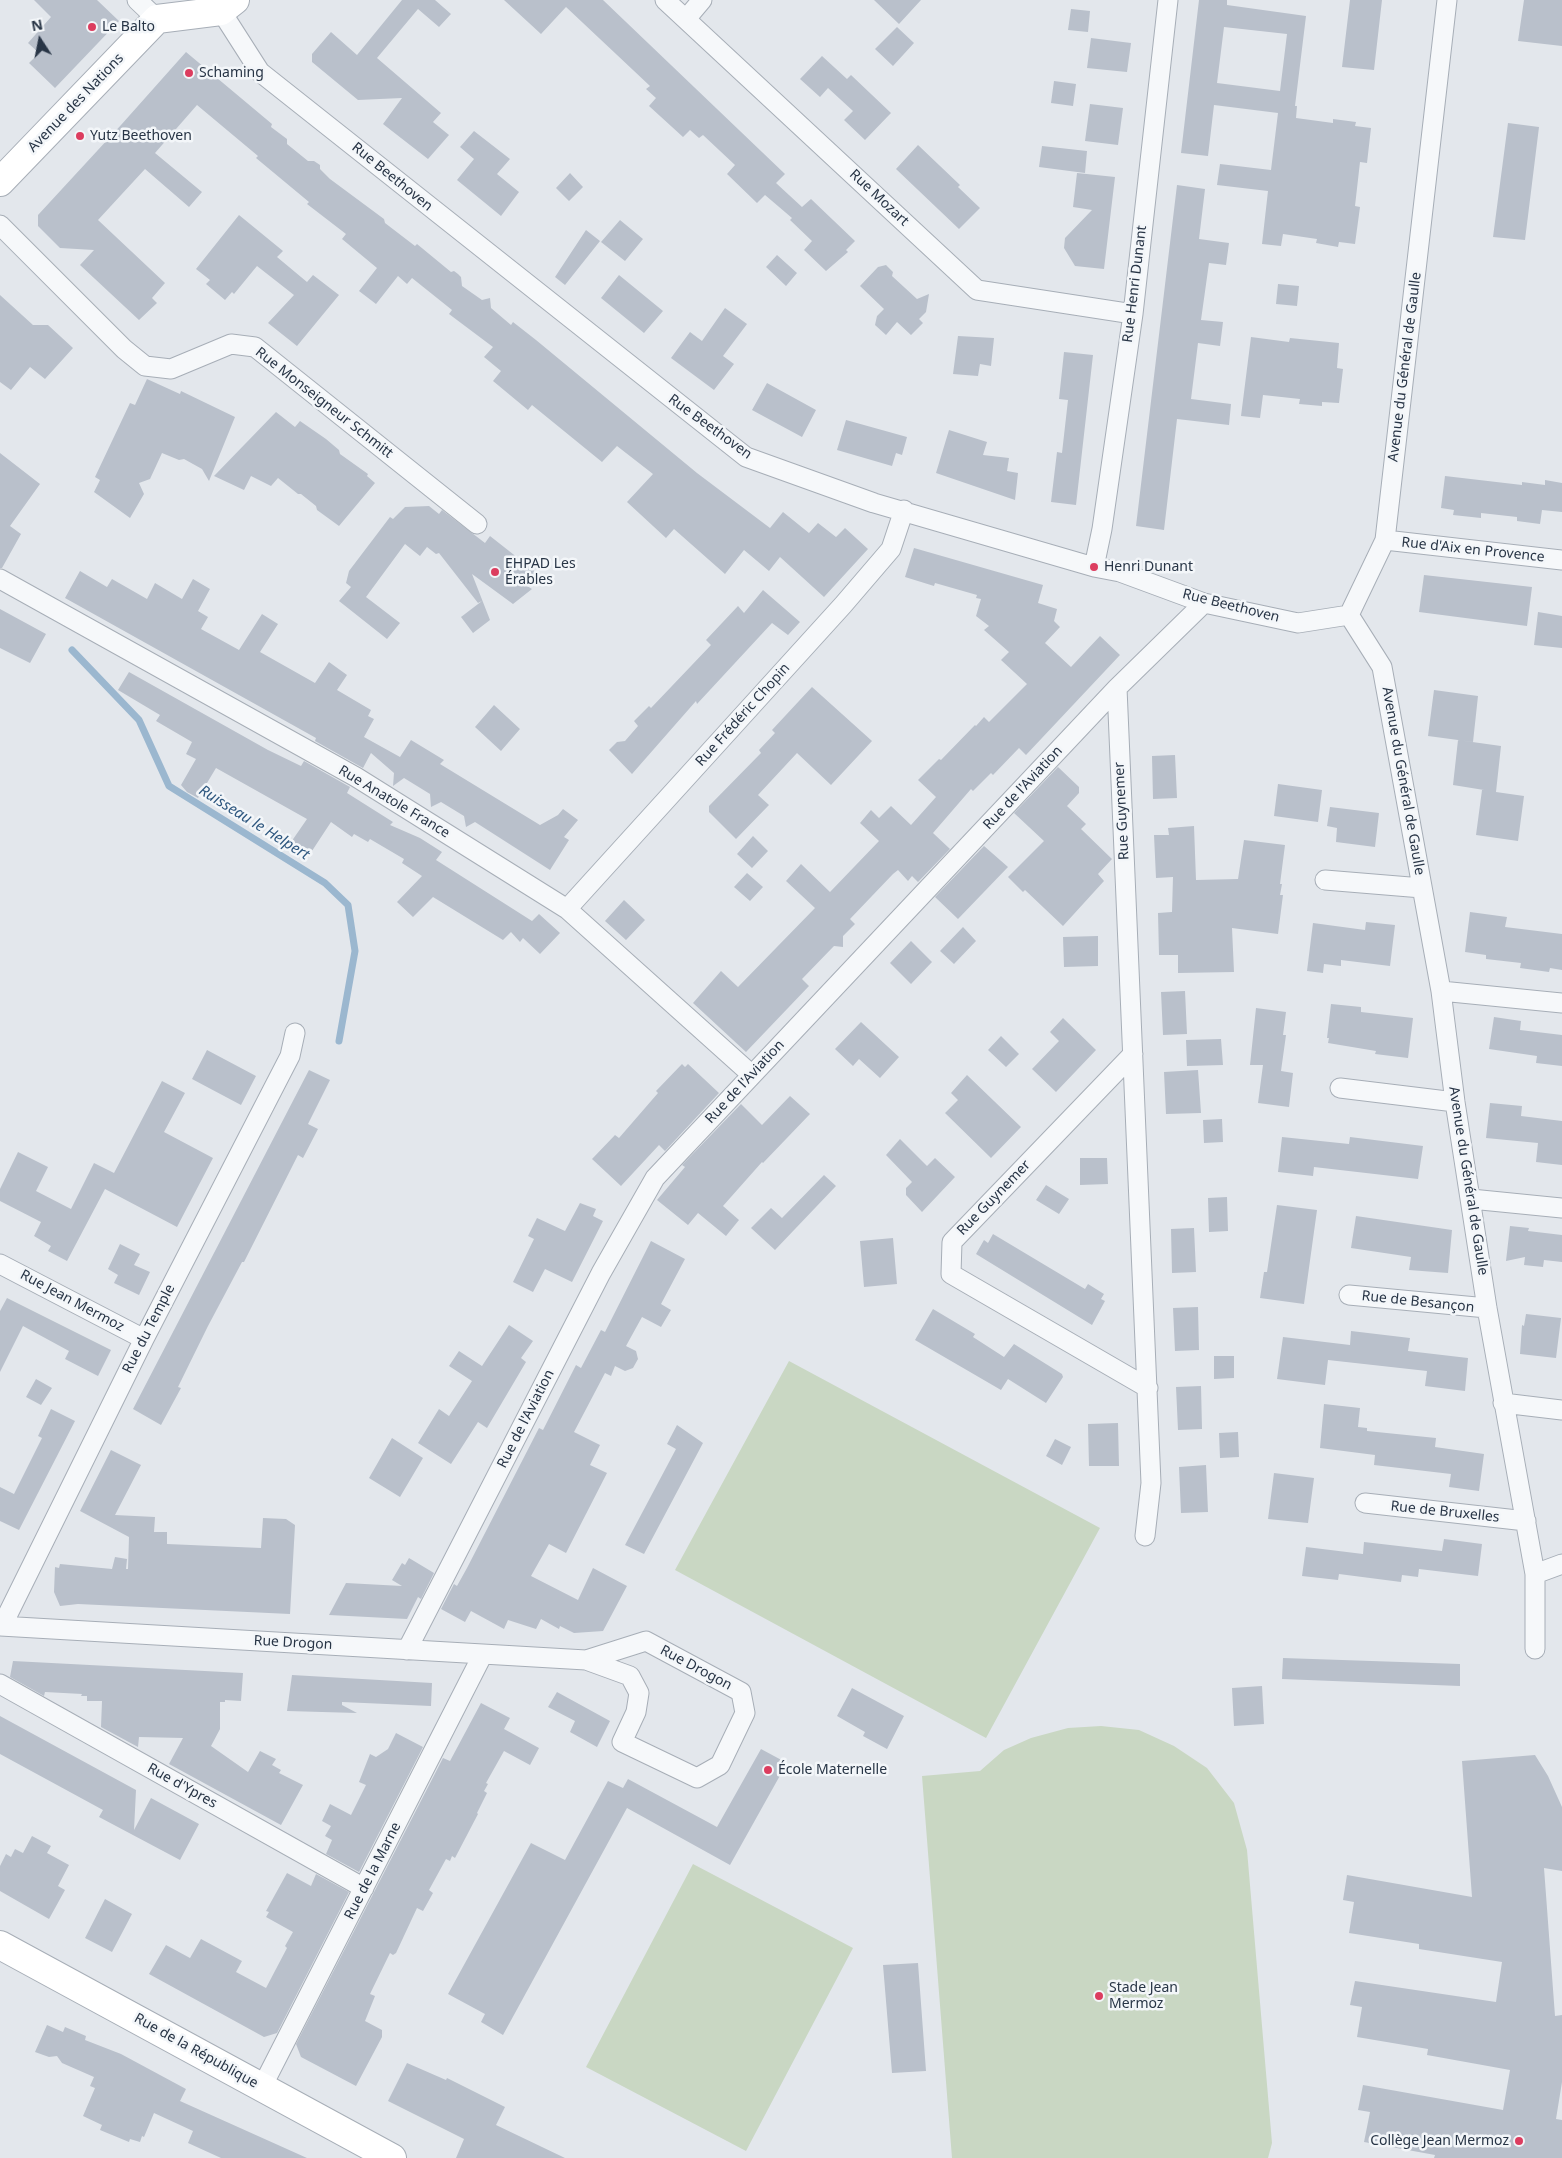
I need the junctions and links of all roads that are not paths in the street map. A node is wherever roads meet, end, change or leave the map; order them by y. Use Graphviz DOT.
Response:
graph roads {
  1 [pos="137,0"];
  2 [pos="665,0"];
  3 [pos="702,0"];
  4 [pos="1168,0"];
  5 [pos="1447,0"];
  6 [pos="228,6"];
  7 [pos="157,19"];
  8 [pos="686,19"];
  9 [pos="0,182"];
  10 [pos="0,226"];
  11 [pos="1133,314"];
  12 [pos="904,510"];
  13 [pos="477,524"];
  14 [pos="1385,540"];
  15 [pos="1562,560"];
  16 [pos="1094,567"];
  17 [pos="0,579"];
  18 [pos="1204,603"];
  19 [pos="1350,616"];
  20 [pos="1117,688"];
  21 [pos="1325,880"];
  22 [pos="1422,888"];
  23 [pos="567,909"];
  24 [pos="1441,991"];
  25 [pos="1562,1003"];
  26 [pos="295,1033"];
  27 [pos="1134,1054"];
  28 [pos="752,1075"];
  29 [pos="1340,1088"];
  30 [pos="1455,1102"];
  31 [pos="1471,1199"];
  32 [pos="1562,1208"];
  33 [pos="0,1264"];
  34 [pos="1349,1295"];
  35 [pos="1487,1308"];
  36 [pos="144,1338"];
  37 [pos="1148,1388"];
  38 [pos="1503,1402"];
  39 [pos="1562,1410"];
  40 [pos="1365,1503"];
  41 [pos="1526,1521"];
  42 [pos="1145,1536"];
  43 [pos="1562,1564"];
  44 [pos="1535,1574"];
  45 [pos="1,1626"];
  46 [pos="1535,1649"];
  47 [pos="407,1650"];
  48 [pos="483,1654"];
  49 [pos="586,1660"];
  50 [pos="0,1684"];
  51 [pos="364,1888"];
  52 [pos="0,1945"];
  53 [pos="262,2087"];
  54 [pos="392,2158"];
  1 -- 7 [label="street"];
  2 -- 8 [label="street, Rue Mozart"];
  3 -- 8 [label="street"];
  4 -- 11 [label="street, Rue Henri Dunant"];
  5 -- 14 [label="street, Avenue du Général de Gaulle"];
  6 -- 7 [label="street"];
  6 -- 12 [label="street, Rue Beethoven"];
  7 -- 9 [label="street, Avenue des Nations"];
  8 -- 11 [label="street, Rue Mozart"];
  10 -- 13 [label="street, Rue Monseigneur Schmitt"];
  11 -- 16 [label="street, Rue Henri Dunant"];
  12 -- 16 [label="street, Rue Beethoven"];
  12 -- 23 [label="street, Rue Frédéric Chopin"];
  14 -- 15 [label="street, Rue d'Aix en Provence"];
  14 -- 19 [label="street, Avenue du Général de Gaulle"];
  16 -- 18 [label="street, Rue Beethoven"];
  17 -- 23 [label="street, Rue Anatole France"];
  18 -- 19 [label="street, Rue Beethoven"];
  18 -- 20 [label="street, Rue de l'Aviation"];
  19 -- 22 [label="street, Avenue du Général de Gaulle"];
  20 -- 27 [label="street, Rue Guynemer"];
  20 -- 28 [label="street, Rue de l'Aviation"];
  21 -- 22 [label="street"];
  22 -- 24 [label="street, Avenue du Général de Gaulle"];
  23 -- 28 [label="street, Rue Anatole France"];
  24 -- 25 [label="street"];
  24 -- 30 [label="street, Avenue du Général de Gaulle"];
  26 -- 36 [label="street, Rue du Temple"];
  27 -- 37 [label="street, Rue Guynemer"];
  27 -- 37 [label="street, Rue Guynemer"];
  28 -- 47 [label="street, Rue de l'Aviation"];
  29 -- 30 [label="street"];
  30 -- 31 [label="street, Avenue du Général de Gaulle"];
  31 -- 32 [label="street"];
  31 -- 35 [label="street, Avenue du Général de Gaulle"];
  33 -- 36 [label="street, Rue Jean Mermoz"];
  34 -- 35 [label="street, Rue de Besançon"];
  35 -- 38 [label="street, Avenue du Général de Gaulle"];
  36 -- 45 [label="street, Rue du Temple"];
  37 -- 42 [label="street, Rue Guynemer"];
  38 -- 39 [label="street"];
  38 -- 41 [label="street, Avenue du Général de Gaulle"];
  40 -- 41 [label="street, Rue de Bruxelles"];
  41 -- 44 [label="street, Avenue du Général de Gaulle"];
  43 -- 44 [label="street"];
  44 -- 46 [label="street, Avenue du Général de Gaulle"];
  45 -- 47 [label="street, Rue Drogon"];
  47 -- 48 [label="street, Rue Drogon"];
  48 -- 49 [label="street, Rue Drogon"];
  48 -- 51 [label="street, Rue de la Marne"];
  49 -- 49 [label="street, Rue Drogon"];
  50 -- 51 [label="street, Rue d'Ypres"];
  51 -- 53 [label="street, Rue de la Marne"];
  52 -- 53 [label="street, Rue de la République"];
  53 -- 54 [label="street, Rue de la République"];
}
